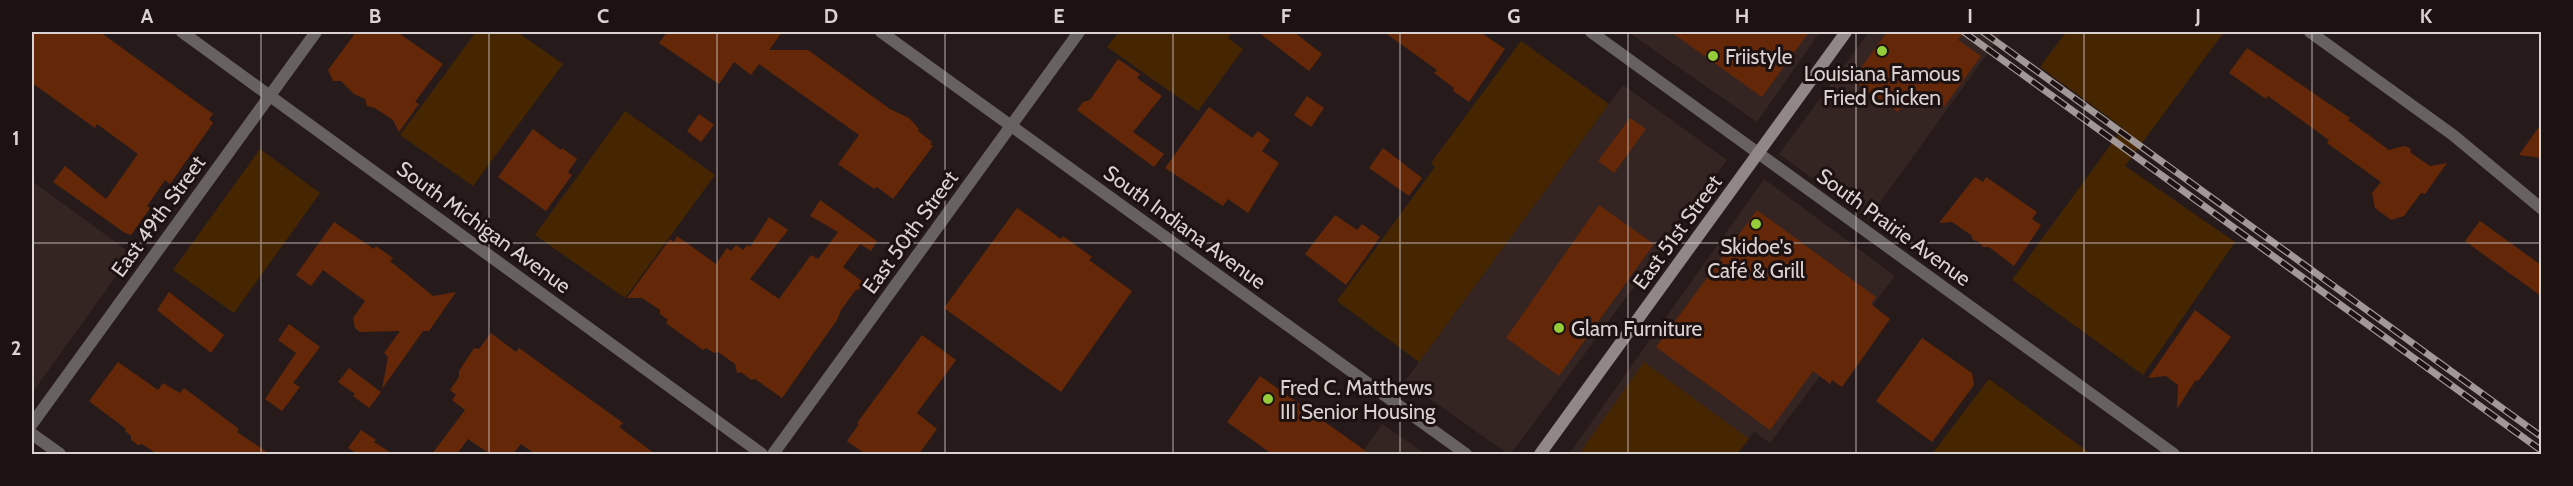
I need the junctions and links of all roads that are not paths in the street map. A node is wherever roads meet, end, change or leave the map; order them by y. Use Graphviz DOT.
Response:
graph roads {
  1 [pos="182,32"];
  2 [pos="316,32"];
  3 [pos="881,32"];
  4 [pos="1079,32"];
  5 [pos="1591,32"];
  6 [pos="1846,32"];
  7 [pos="2310,32"];
  8 [pos="270,96"];
  9 [pos="1011,126"];
  10 [pos="1758,153"];
  11 [pos="2541,209"];
  12 [pos="32,424"];
  13 [pos="32,434"];
  14 [pos="60,454"];
  15 [pos="762,454"];
  16 [pos="773,454"];
  17 [pos="1466,454"];
  18 [pos="1540,454"];
  19 [pos="2174,454"];
  1 -- 8 [label="street, South Michigan Avenue"];
  2 -- 8 [label="street, East 49th Street"];
  3 -- 9 [label="street, South Indiana Avenue"];
  4 -- 9 [label="street, East 50th Street"];
  5 -- 10 [label="street, South Prairie Avenue"];
  6 -- 10 [label="main road, East 51st Street"];
  7 -- 11 [label="street"];
  8 -- 12 [label="street, East 49th Street"];
  8 -- 15 [label="street, South Michigan Avenue"];
  9 -- 16 [label="street, East 50th Street"];
  9 -- 17 [label="street, South Indiana Avenue"];
  10 -- 18 [label="main road, East 51st Street"];
  10 -- 19 [label="street, South Prairie Avenue"];
  13 -- 14 [label="street"];
}
